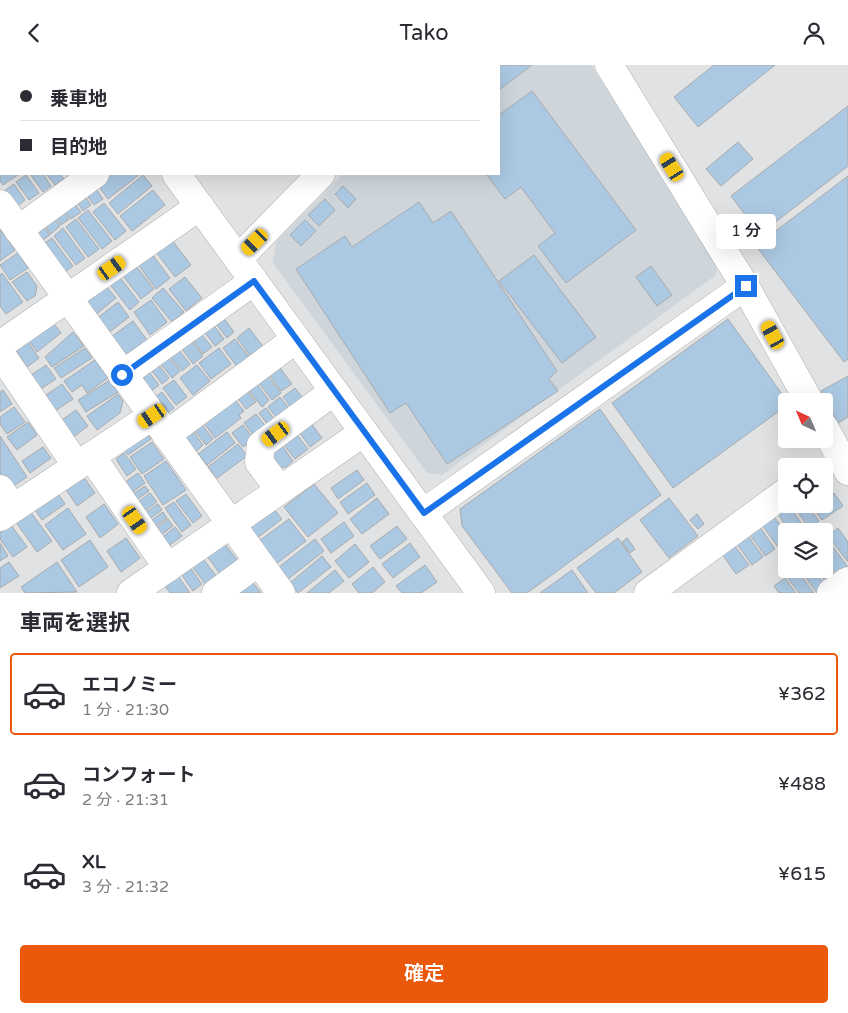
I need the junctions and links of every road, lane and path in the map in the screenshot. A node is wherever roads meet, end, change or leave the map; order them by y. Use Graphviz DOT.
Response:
graph roads {
  1 [pos="609,65"];
  2 [pos="94,175"];
  3 [pos="177,175"];
  4 [pos="320,175"];
  5 [pos="0,204"];
  6 [pos="200,206"];
  7 [pos="18,230"];
  8 [pos="238,259"];
  9 [pos="254,281"];
  10 [pos="746,286"];
  11 [pos="68,299"];
  12 [pos="296,339"];
  13 [pos="0,345"];
  14 [pos="0,353"];
  15 [pos="122,375"];
  16 [pos="334,391"];
  17 [pos="805,393"];
  18 [pos="159,425"];
  19 [pos="364,432"];
  20 [pos="831,448"];
  21 [pos="84,461"];
  22 [pos="836,464"];
  23 [pos="280,490"];
  24 [pos="778,498"];
  25 [pos="4,505"];
  26 [pos="424,513"];
  27 [pos="230,524"];
  28 [pos="258,563"];
  29 [pos="168,568"];
  30 [pos="848,581"];
  31 [pos="131,593"];
  32 [pos="216,593"];
  33 [pos="281,593"];
  34 [pos="481,593"];
  35 [pos="648,593"];
  36 [pos="831,593"];
  1 -- 10 [label="street"];
  2 -- 7 [label="street"];
  3 -- 6 [label="street"];
  4 -- 8 [label="street"];
  5 -- 7 [label="street"];
  6 -- 8 [label="street"];
  6 -- 11 [label="street"];
  7 -- 11 [label="street"];
  8 -- 9 [label="street"];
  9 -- 12 [label="street"];
  9 -- 15 [label="street"];
  10 -- 17 [label="street"];
  10 -- 26 [label="street"];
  11 -- 13 [label="street"];
  11 -- 15 [label="street"];
  12 -- 16 [label="street"];
  12 -- 18 [label="street"];
  14 -- 21 [label="street"];
  15 -- 18 [label="street"];
  16 -- 19 [label="street"];
  16 -- 23 [label="street"];
  18 -- 21 [label="street"];
  18 -- 27 [label="street"];
  19 -- 23 [label="street"];
  19 -- 26 [label="street"];
  20 -- 22 [label="street"];
  21 -- 25 [label="street"];
  21 -- 29 [label="street"];
  23 -- 27 [label="street"];
  24 -- 35 [label="street"];
  26 -- 34 [label="street"];
  27 -- 28 [label="street"];
  27 -- 29 [label="street"];
  28 -- 32 [label="street"];
  28 -- 33 [label="street"];
  29 -- 31 [label="street"];
  30 -- 36 [label="street"];
}
